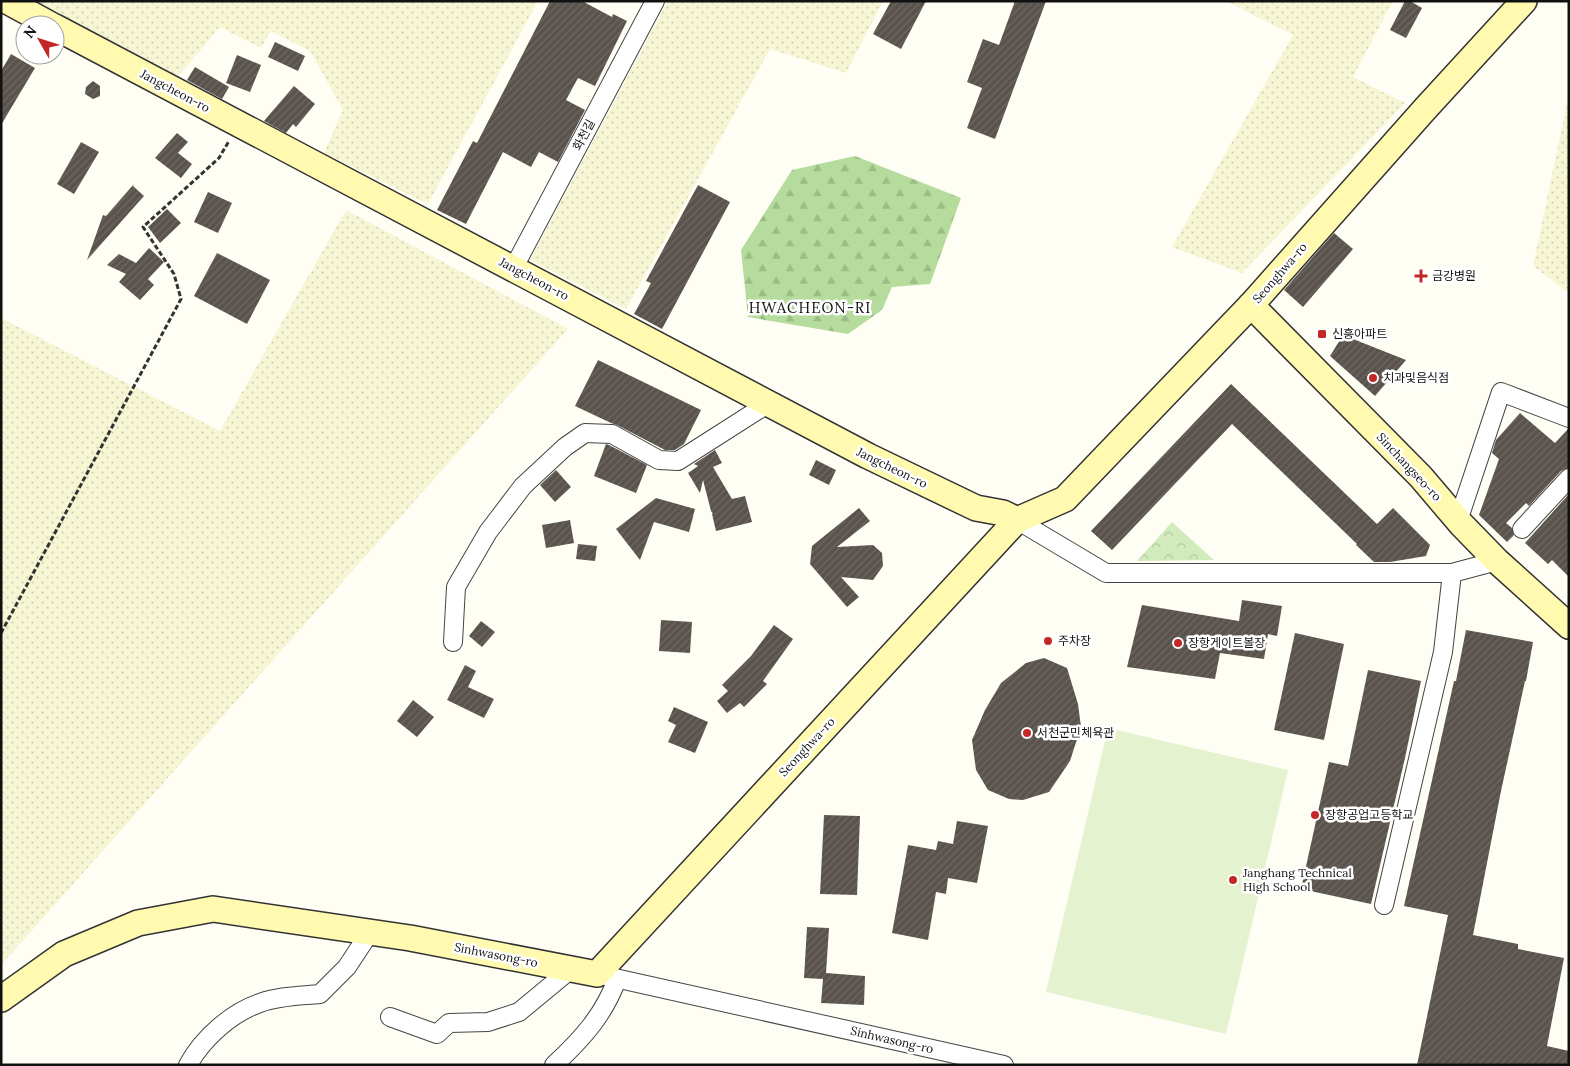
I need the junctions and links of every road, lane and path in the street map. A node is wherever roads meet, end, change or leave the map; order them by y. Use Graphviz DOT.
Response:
graph roads {
  1 [pos="7,1"];
  2 [pos="655,1"];
  3 [pos="1524,1"];
  4 [pos="33,15"];
  5 [pos="65,32"];
  6 [pos="239,125"];
  7 [pos="513,269"];
  8 [pos="1251,306"];
  9 [pos="769,403"];
  10 [pos="1569,418"];
  11 [pos="1569,478"];
  12 [pos="1018,520"];
  13 [pos="1458,521"];
  14 [pos="1522,529"];
  15 [pos="1497,561"];
  16 [pos="1452,573"];
  17 [pos="1569,626"];
  18 [pos="1,632"];
  19 [pos="453,642"];
  20 [pos="1384,905"];
  21 [pos="370,932"];
  22 [pos="571,969"];
  23 [pos="607,976"];
  24 [pos="1,999"];
  25 [pos="390,1017"];
  26 [pos="956,1059"];
  27 [pos="188,1065"];
  28 [pos="554,1065"];
  29 [pos="1004,1065"];
  1 -- 4 [label="main road"];
  2 -- 7 [label="street, 화천길"];
  3 -- 8 [label="main road, Seonghwa-ro"];
  5 -- 6 [label="main road, Jangcheon-ro"];
  6 -- 7 [label="main road, Jangcheon-ro"];
  6 -- 18 [label="path"];
  7 -- 9 [label="main road, Jangcheon-ro"];
  8 -- 12 [label="main road, Seonghwa-ro"];
  8 -- 13 [label="main road, Sinchangseo-ro"];
  9 -- 12 [label="main road, Jangcheon-ro"];
  9 -- 19 [label="street"];
  10 -- 13 [label="street"];
  11 -- 14 [label="street"];
  12 -- 16 [label="street"];
  12 -- 23 [label="main road, Seonghwa-ro"];
  13 -- 15 [label="main road, Sinchangseo-ro"];
  15 -- 16 [label="street"];
  15 -- 17 [label="main road, Sinchangseo-ro"];
  16 -- 20 [label="street"];
  21 -- 22 [label="main road, Sinhwasong-ro"];
  21 -- 24 [label="main road, Sinhwasong-ro"];
  21 -- 27 [label="street"];
  22 -- 23 [label="main road, Sinhwasong-ro"];
  22 -- 25 [label="street"];
  23 -- 26 [label="street, Sinhwasong-ro"];
  23 -- 28 [label="street"];
  26 -- 29 [label="street, Sinhwasong-ro"];
}
